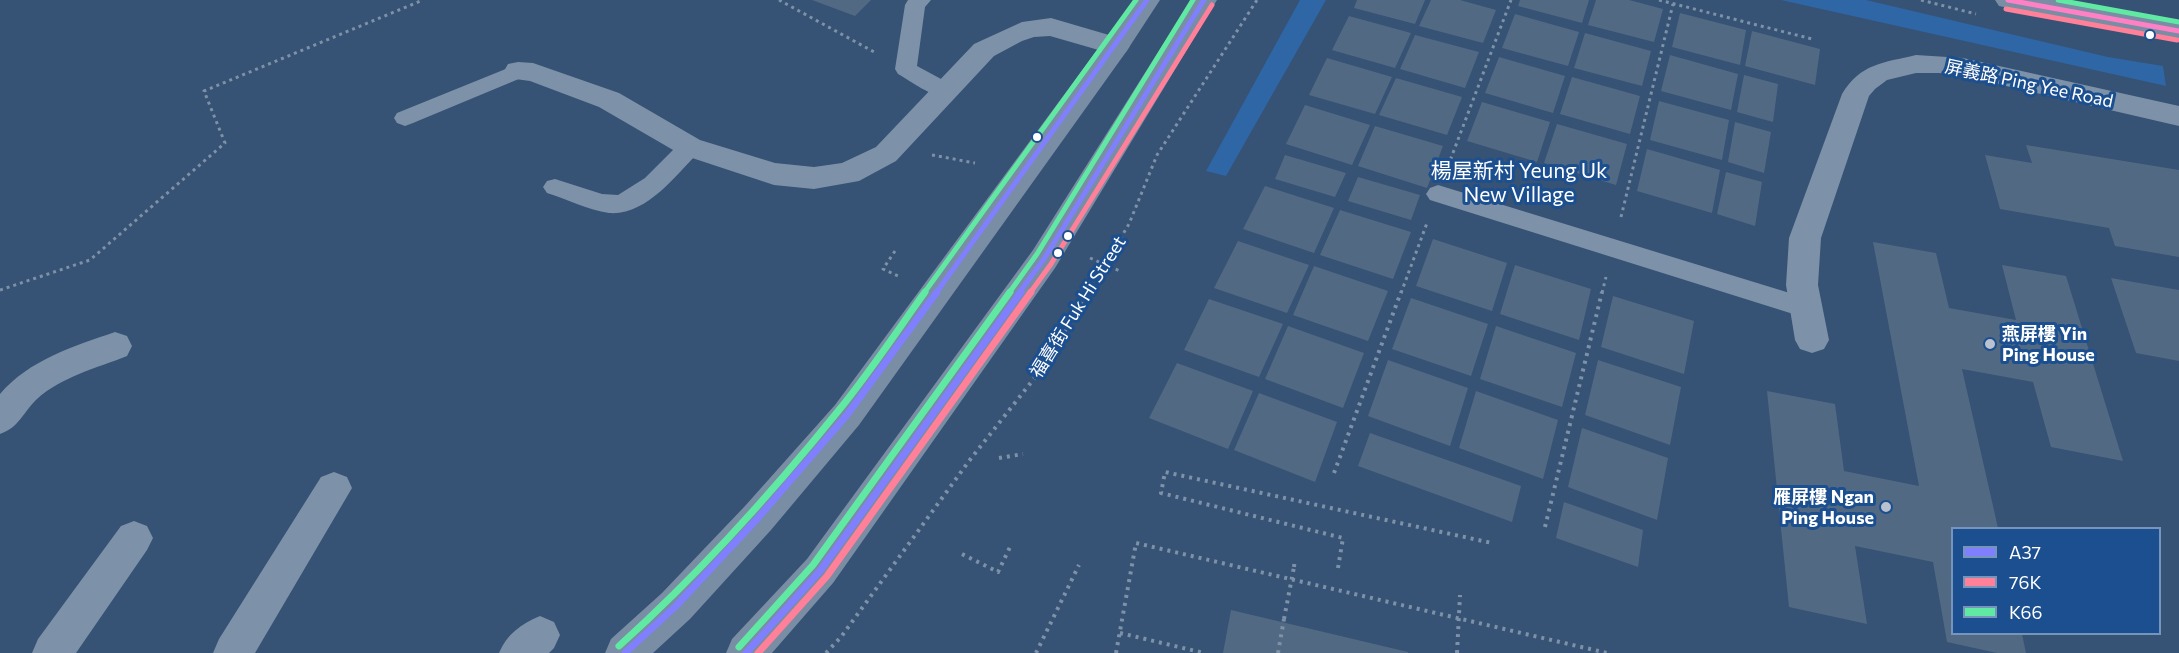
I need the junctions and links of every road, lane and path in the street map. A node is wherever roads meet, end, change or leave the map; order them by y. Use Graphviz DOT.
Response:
graph roads {
  1 [pos="423,0"];
  2 [pos="779,0"];
  3 [pos="921,0"];
  4 [pos="1147,0"];
  5 [pos="1204,0"];
  6 [pos="1257,0"];
  7 [pos="1511,0"];
  8 [pos="1659,0"];
  9 [pos="2008,0"];
  10 [pos="2179,31"];
  11 [pos="1812,39"];
  12 [pos="1116,46"];
  13 [pos="906,69"];
  14 [pos="518,71"];
  15 [pos="946,91"];
  16 [pos="2179,116"];
  17 [pos="405,118"];
  18 [pos="690,147"];
  19 [pos="926,154"];
  20 [pos="975,163"];
  21 [pos="555,187"];
  22 [pos="1438,194"];
  23 [pos="895,251"];
  24 [pos="1090,258"];
  25 [pos="1105,264"];
  26 [pos="1122,272"];
  27 [pos="908,280"];
  28 [pos="0,290"];
  29 [pos="1806,308"];
  30 [pos="1812,340"];
  31 [pos="116,346"];
  32 [pos="0,419"];
  33 [pos="1023,454"];
  34 [pos="999,458"];
  35 [pos="1334,473"];
  36 [pos="334,488"];
  37 [pos="134,538"];
  38 [pos="1492,543"];
  39 [pos="1011,545"];
  40 [pos="962,554"];
  41 [pos="1295,559"];
  42 [pos="1079,565"];
  43 [pos="1338,568"];
  44 [pos="1460,595"];
  45 [pos="1120,632"];
  46 [pos="52,653"];
  47 [pos="233,653"];
  48 [pos="625,653"];
  49 [pos="746,653"];
  50 [pos="826,653"];
  51 [pos="1036,653"];
  52 [pos="1116,653"];
  53 [pos="1204,653"];
  54 [pos="1278,653"];
  55 [pos="1457,653"];
  56 [pos="1607,653"];
  1 -- 28 [label="path"];
  2 -- 13 [label="path"];
  3 -- 13 [label="lane"];
  4 -- 12 [label="main road"];
  5 -- 49 [label="main road"];
  6 -- 25 [label="path, 福喜街 Fuk Hi Street"];
  7 -- 22 [label="path"];
  8 -- 11 [label="path"];
  9 -- 10 [label="main road"];
  12 -- 15 [label="street"];
  12 -- 48 [label="main road"];
  13 -- 15 [label="lane"];
  14 -- 17 [label="lane"];
  14 -- 18 [label="street"];
  15 -- 18 [label="street"];
  16 -- 29 [label="street, 屏義路 Ping Yee Road"];
  18 -- 21 [label="lane"];
  19 -- 20 [label="path"];
  22 -- 29 [label="lane"];
  22 -- 35 [label="path"];
  23 -- 27 [label="path"];
  24 -- 25 [label="path"];
  25 -- 26 [label="path"];
  25 -- 50 [label="path, 福喜街 Fuk Hi Street"];
  29 -- 30 [label="street, 屏義路 Ping Yee Road"];
  31 -- 32 [label="street"];
  33 -- 34 [label="path"];
  36 -- 47 [label="street"];
  37 -- 46 [label="street"];
  38 -- 43 [label="path"];
  39 -- 40 [label="path"];
  41 -- 54 [label="path, bridge"];
  42 -- 51 [label="path"];
  44 -- 55 [label="path, bridge"];
  45 -- 52 [label="path"];
  45 -- 53 [label="path"];
  45 -- 56 [label="path"];
}
